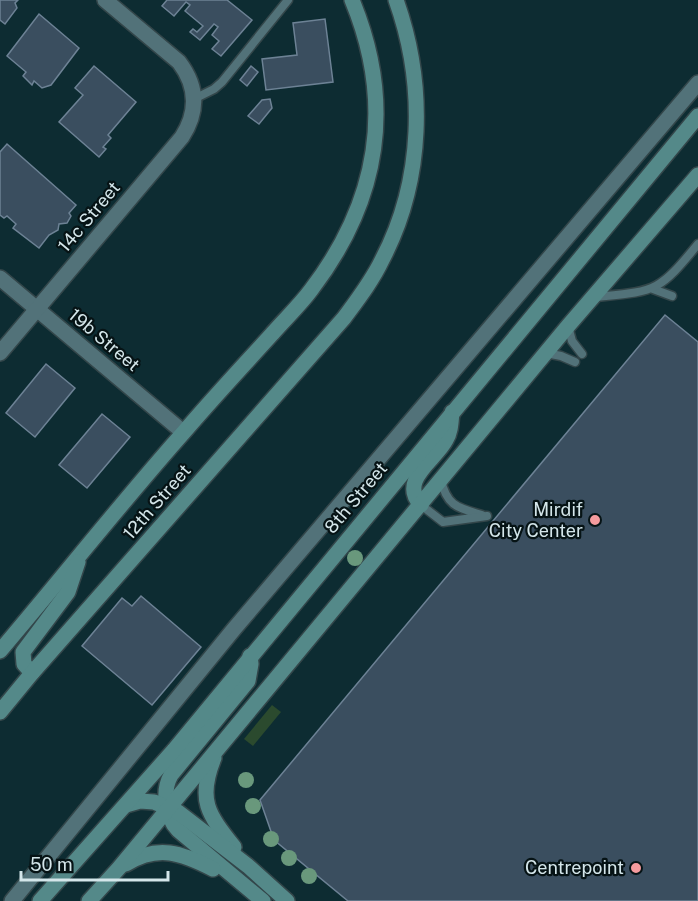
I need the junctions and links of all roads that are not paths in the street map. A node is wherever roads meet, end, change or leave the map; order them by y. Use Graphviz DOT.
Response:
graph roads {
  1 [pos="105,0"];
  2 [pos="288,0"];
  3 [pos="352,0"];
  4 [pos="396,0"];
  5 [pos="698,82"];
  6 [pos="194,99"];
  7 [pos="698,116"];
  8 [pos="698,174"];
  9 [pos="698,244"];
  10 [pos="0,278"];
  11 [pos="653,289"];
  12 [pos="672,296"];
  13 [pos="594,297"];
  14 [pos="37,309"];
  15 [pos="568,326"];
  16 [pos="0,353"];
  17 [pos="546,353"];
  18 [pos="582,354"];
  19 [pos="575,362"];
  20 [pos="452,412"];
  21 [pos="183,432"];
  22 [pos="441,479"];
  23 [pos="421,504"];
  24 [pos="78,559"];
  25 [pos="0,651"];
  26 [pos="250,656"];
  27 [pos="32,673"];
  28 [pos="0,712"];
  29 [pos="217,749"];
  30 [pos="126,805"];
  31 [pos="168,807"];
  32 [pos="248,866"];
  33 [pos="118,868"];
  34 [pos="243,885"];
  35 [pos="12,901"];
  36 [pos="40,901"];
  37 [pos="89,901"];
  38 [pos="263,901"];
  39 [pos="287,901"];
  1 -- 6 [label="street"];
  2 -- 6 [label="lane"];
  3 -- 21 [label="street, 12th Street"];
  4 -- 27 [label="street, 12th Street"];
  5 -- 35 [label="street"];
  6 -- 14 [label="street, 14c Street"];
  7 -- 20 [label="street, 8th Street"];
  8 -- 13 [label="street"];
  9 -- 11 [label="lane"];
  10 -- 14 [label="street, 19b Street"];
  11 -- 12 [label="lane"];
  11 -- 13 [label="lane"];
  13 -- 15 [label="street"];
  14 -- 16 [label="street, 14c Street"];
  14 -- 21 [label="street, 19b Street"];
  15 -- 17 [label="street"];
  15 -- 18 [label="lane"];
  17 -- 19 [label="lane"];
  17 -- 22 [label="street"];
  20 -- 23 [label="street"];
  20 -- 26 [label="street, 8th Street"];
  21 -- 24 [label="street, 12th Street"];
  22 -- 23 [label="street"];
  22 -- 23 [label="lane"];
  23 -- 29 [label="street"];
  24 -- 25 [label="street, 12th Street"];
  24 -- 27 [label="street"];
  26 -- 30 [label="street, 8th Street"];
  26 -- 31 [label="street"];
  27 -- 28 [label="street, 12th Street"];
  29 -- 31 [label="street"];
  29 -- 32 [label="street"];
  30 -- 31 [label="street"];
  30 -- 36 [label="street, 8th Street"];
  31 -- 32 [label="street"];
  31 -- 33 [label="street"];
  31 -- 34 [label="street"];
  32 -- 39 [label="street"];
  33 -- 34 [label="street"];
  33 -- 37 [label="street"];
  34 -- 38 [label="street"];
}
